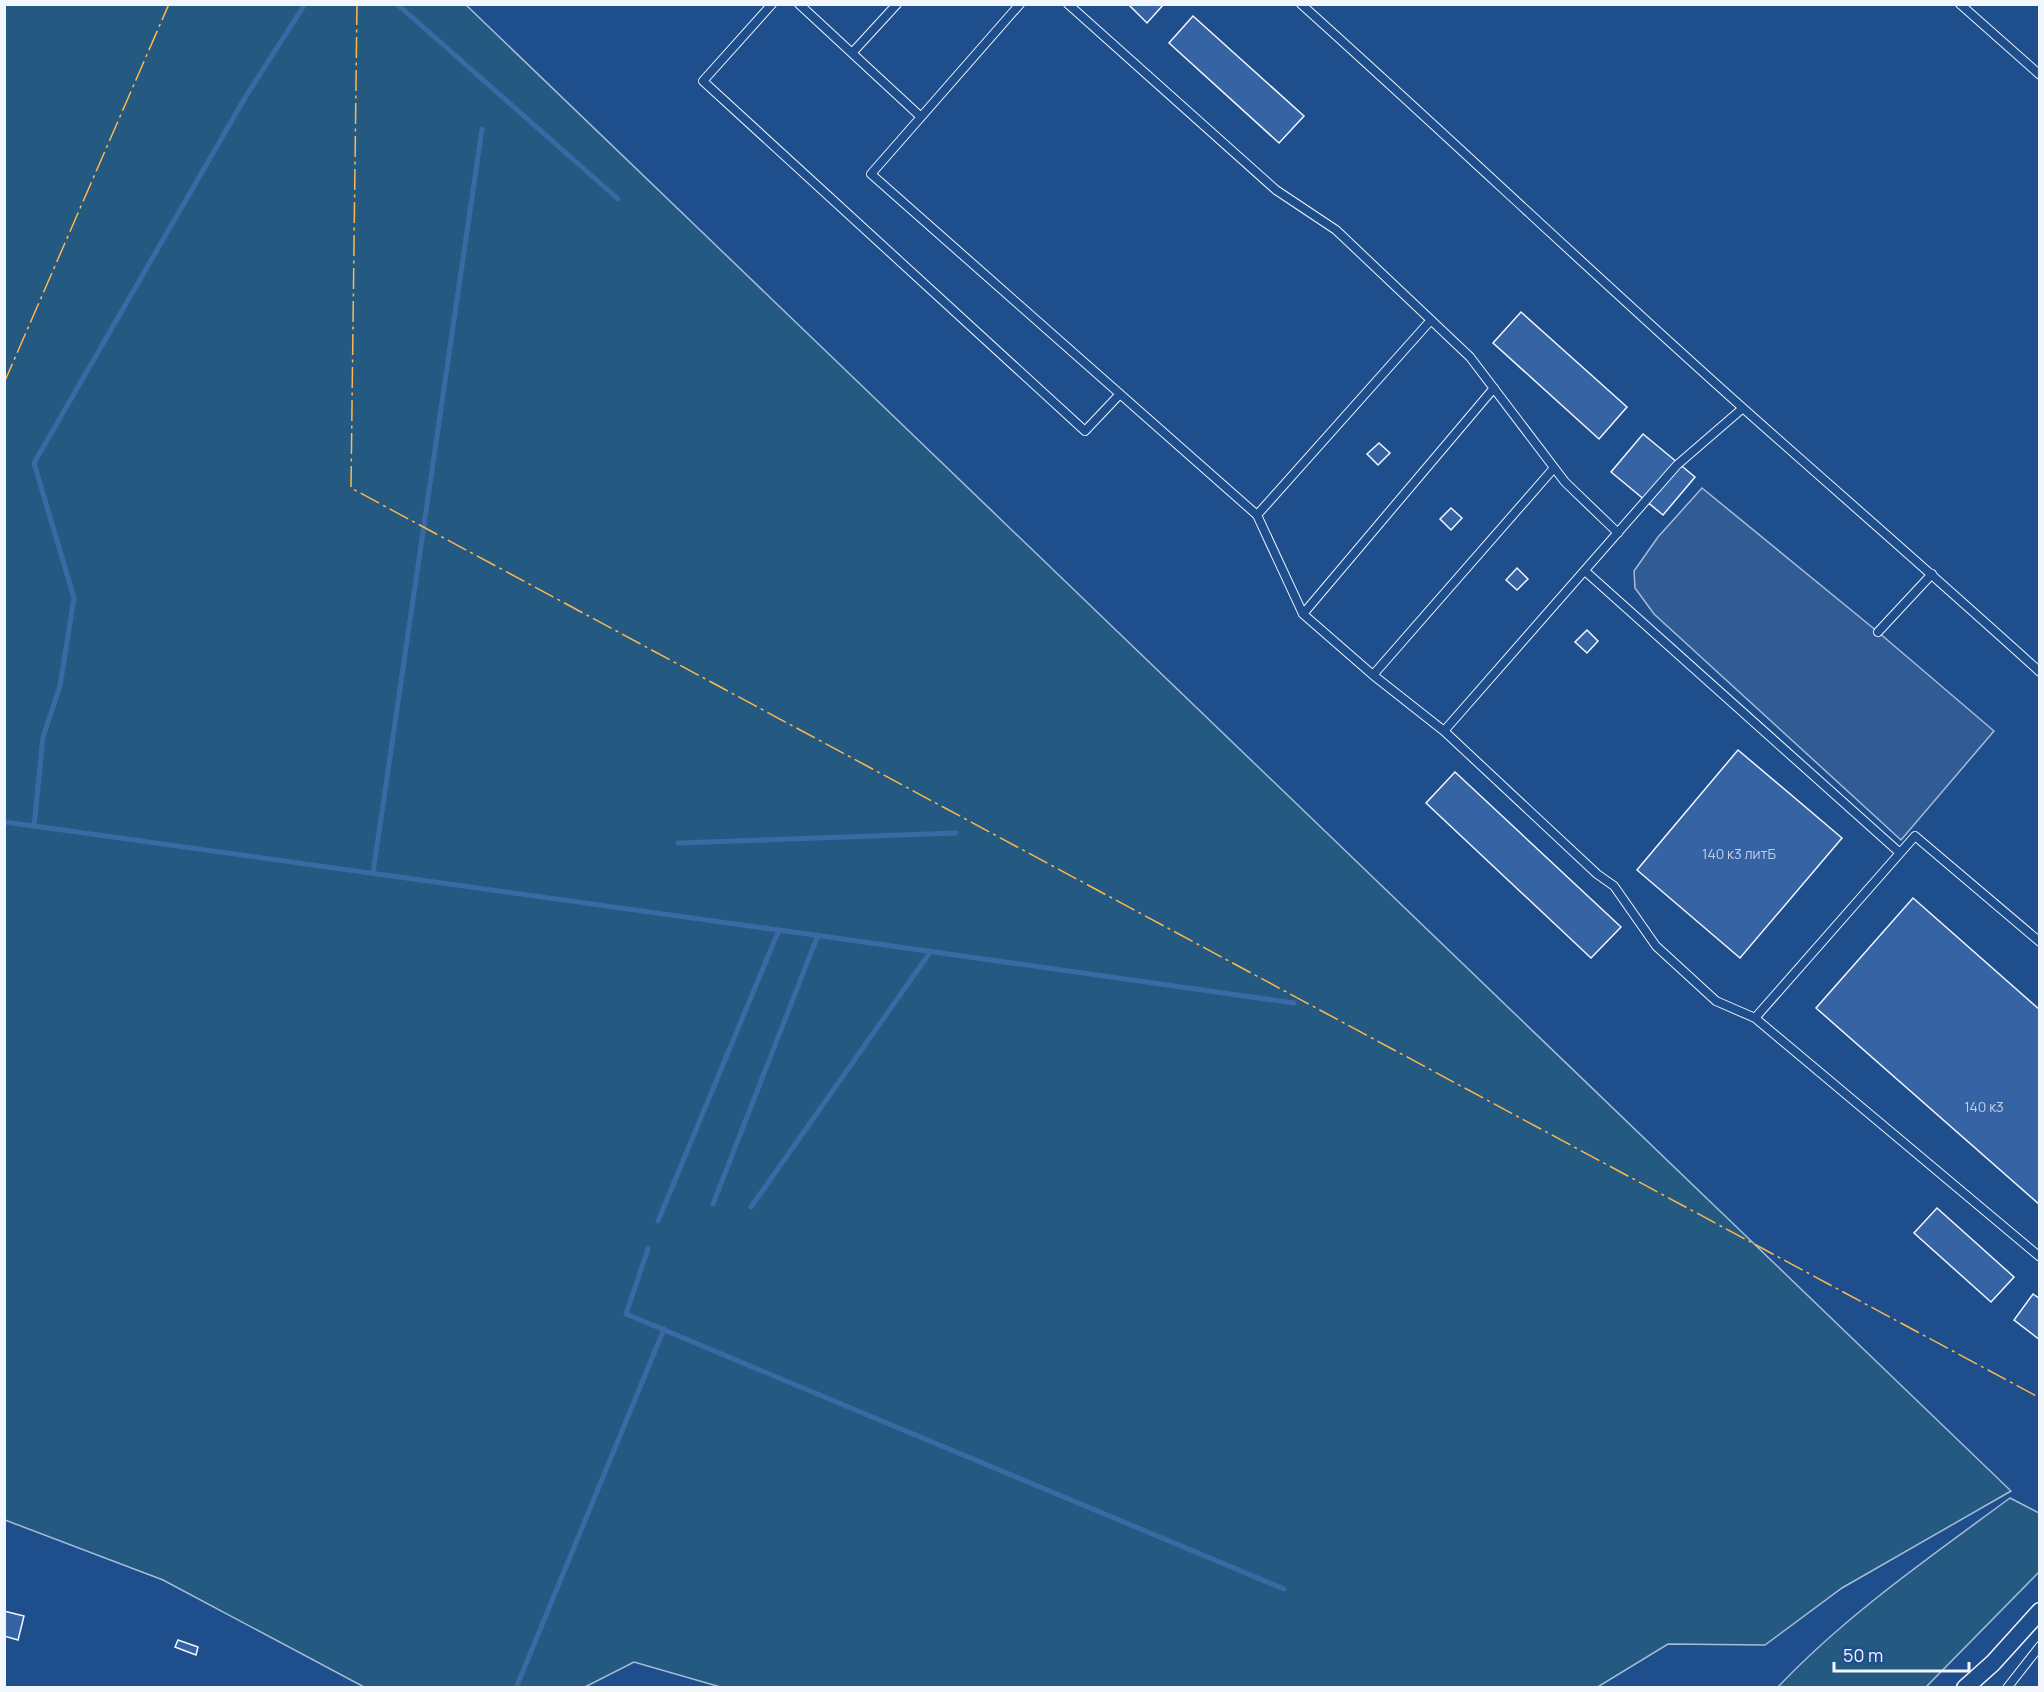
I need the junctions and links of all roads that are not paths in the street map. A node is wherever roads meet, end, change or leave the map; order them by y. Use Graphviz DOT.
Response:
graph roads {
  1 [pos="771,4"];
  2 [pos="799,4"];
  3 [pos="897,4"];
  4 [pos="1020,4"];
  5 [pos="1068,4"];
  6 [pos="1301,4"];
  7 [pos="1960,4"];
  8 [pos="852,53"];
  9 [pos="2040,75"];
  10 [pos="921,117"];
  11 [pos="1431,320"];
  12 [pos="1494,388"];
  13 [pos="1120,394"];
  14 [pos="1743,408"];
  15 [pos="1554,468"];
  16 [pos="1257,515"];
  17 [pos="1618,533"];
  18 [pos="1585,571"];
  19 [pos="1932,574"];
  20 [pos="1303,614"];
  21 [pos="1878,632"];
  22 [pos="2040,672"];
  23 [pos="1373,675"];
  24 [pos="1444,732"];
  25 [pos="1900,853"];
  26 [pos="2040,942"];
  27 [pos="1755,1018"];
  28 [pos="2040,1257"];
  29 [pos="2038,1615"];
  30 [pos="2040,1646"];
  31 [pos="1965,1688"];
  32 [pos="2007,1688"];
  1 -- 13 [label="lane"];
  2 -- 8 [label="lane"];
  3 -- 8 [label="lane"];
  4 -- 10 [label="lane"];
  5 -- 11 [label="lane"];
  6 -- 14 [label="lane"];
  7 -- 9 [label="lane"];
  8 -- 10 [label="lane"];
  10 -- 13 [label="lane"];
  11 -- 12 [label="lane"];
  11 -- 16 [label="lane"];
  12 -- 15 [label="lane"];
  12 -- 20 [label="lane"];
  13 -- 16 [label="lane"];
  14 -- 17 [label="lane"];
  14 -- 19 [label="lane"];
  15 -- 17 [label="lane"];
  15 -- 23 [label="lane"];
  16 -- 20 [label="lane"];
  17 -- 18 [label="lane"];
  18 -- 24 [label="lane"];
  18 -- 25 [label="lane"];
  19 -- 21 [label="lane"];
  19 -- 22 [label="lane"];
  20 -- 23 [label="lane"];
  23 -- 24 [label="lane"];
  24 -- 27 [label="lane"];
  25 -- 26 [label="lane"];
  25 -- 27 [label="lane"];
  27 -- 28 [label="lane"];
  29 -- 31 [label="street"];
  30 -- 32 [label="lane"];
}
